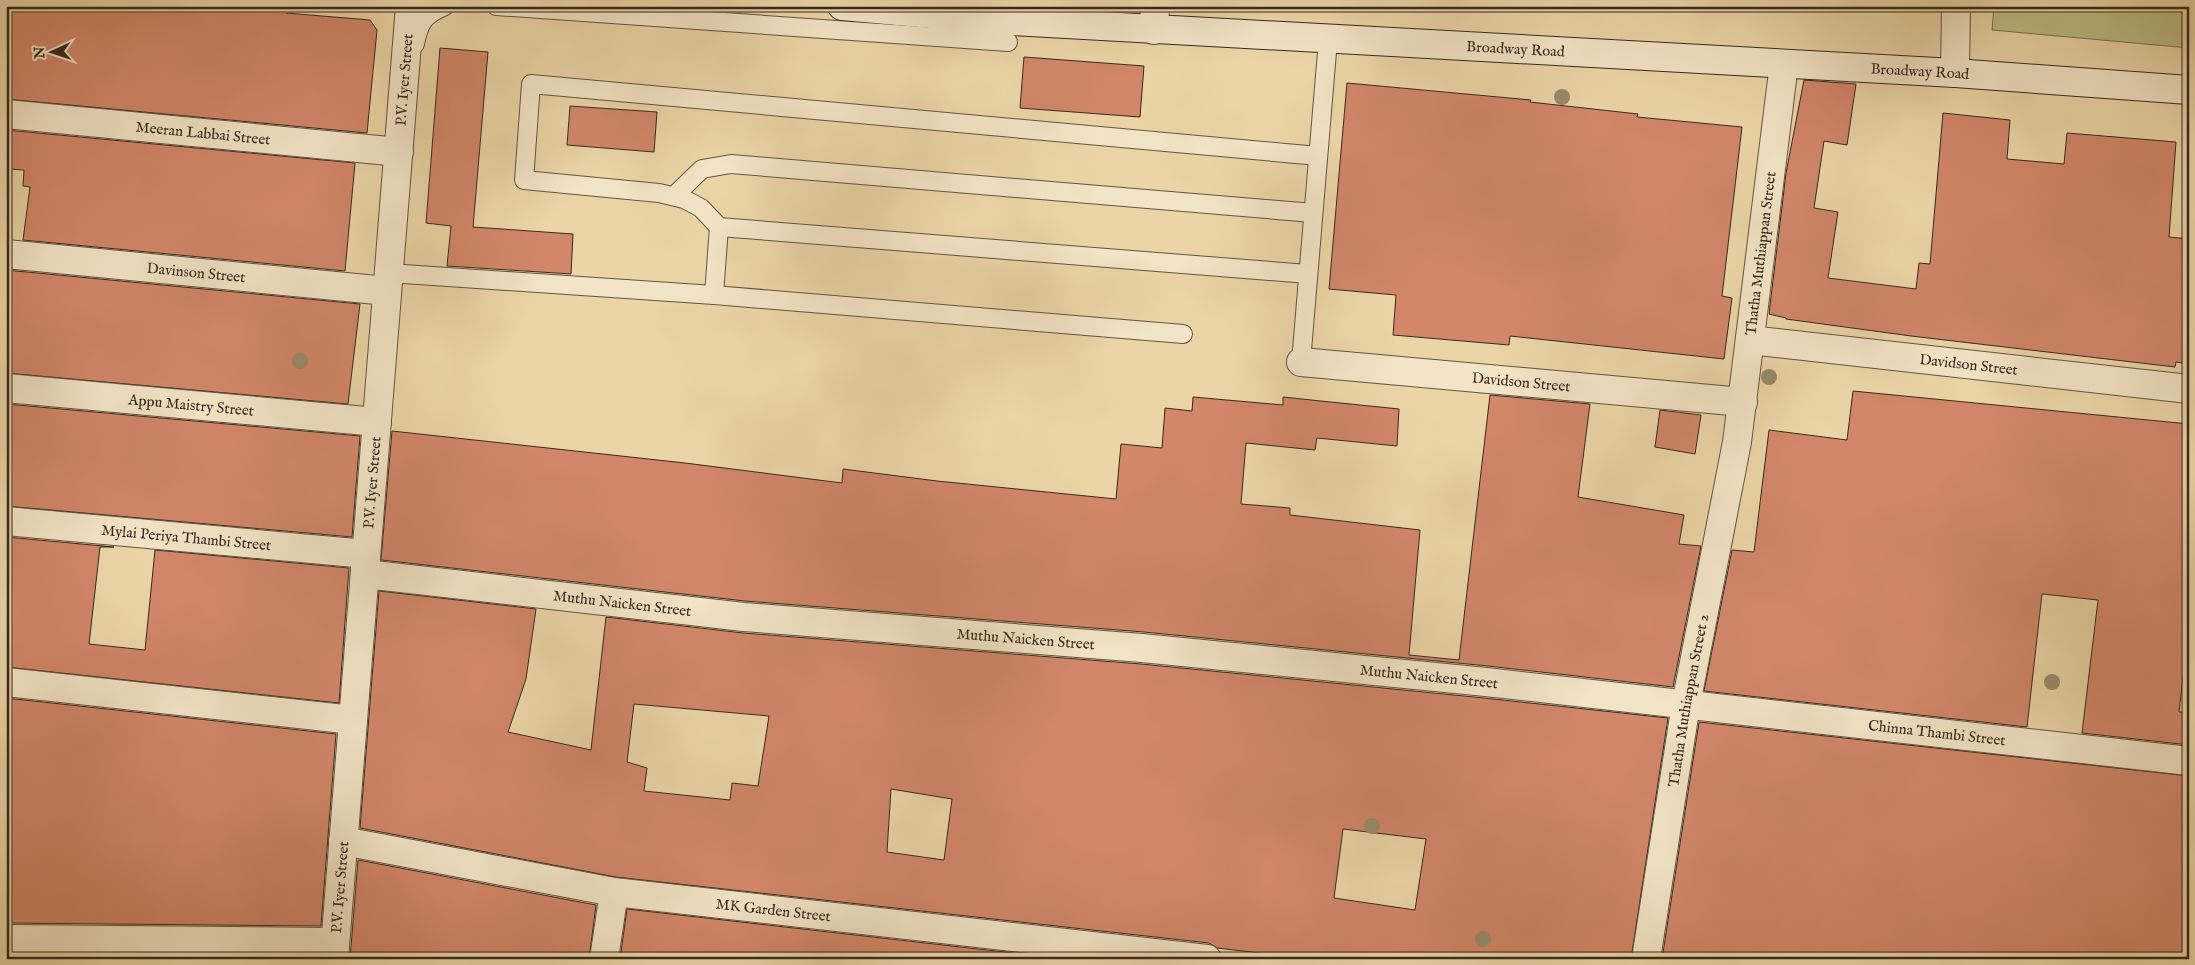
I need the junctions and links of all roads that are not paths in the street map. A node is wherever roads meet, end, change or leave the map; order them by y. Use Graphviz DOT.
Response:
graph roads {
  1 [pos="410,6"];
  2 [pos="445,6"];
  3 [pos="496,6"];
  4 [pos="842,6"];
  5 [pos="1956,6"];
  6 [pos="1155,18"];
  7 [pos="1328,40"];
  8 [pos="1008,42"];
  9 [pos="1784,64"];
  10 [pos="1955,73"];
  11 [pos="2189,90"];
  12 [pos="6,114"];
  13 [pos="399,152"];
  14 [pos="1318,156"];
  15 [pos="674,196"];
  16 [pos="1313,214"];
  17 [pos="719,227"];
  18 [pos="6,254"];
  19 [pos="1308,274"];
  20 [pos="390,279"];
  21 [pos="714,295"];
  22 [pos="1183,334"];
  23 [pos="1750,340"];
  24 [pos="1301,362"];
  25 [pos="6,388"];
  26 [pos="2189,389"];
  27 [pos="1743,402"];
  28 [pos="377,422"];
  29 [pos="1737,442"];
  30 [pos="6,521"];
  31 [pos="365,564"];
  32 [pos="6,682"];
  33 [pos="1686,704"];
  34 [pos="353,720"];
  35 [pos="2189,761"];
  36 [pos="343,841"];
  37 [pos="614,892"];
  38 [pos="6,939"];
  39 [pos="334,951"];
  40 [pos="604,959"];
  41 [pos="1207,959"];
  42 [pos="1646,959"];
  1 -- 13 [label="street, P.V. Iyer Street"];
  2 -- 20 [label="lane"];
  3 -- 8 [label="lane"];
  4 -- 6 [label="street, Broadway Road"];
  5 -- 10 [label="street"];
  6 -- 7 [label="street, Broadway Road"];
  7 -- 9 [label="street, Broadway Road"];
  7 -- 14 [label="lane"];
  9 -- 10 [label="street, Broadway Road"];
  9 -- 23 [label="street, Thatha Muthiappan Street"];
  10 -- 11 [label="street, Broadway Road"];
  12 -- 13 [label="street, Meeran Labbai Street"];
  13 -- 20 [label="street, P.V. Iyer Street"];
  14 -- 15 [label="lane"];
  14 -- 16 [label="lane"];
  15 -- 16 [label="lane"];
  15 -- 17 [label="lane"];
  16 -- 19 [label="lane"];
  17 -- 19 [label="lane"];
  17 -- 21 [label="lane"];
  18 -- 20 [label="street, Davinson Street"];
  19 -- 24 [label="lane"];
  20 -- 21 [label="lane"];
  20 -- 28 [label="street, P.V. Iyer Street"];
  21 -- 22 [label="lane"];
  23 -- 26 [label="street, Davidson Street"];
  23 -- 27 [label="street, Thatha Muthiappan Street"];
  24 -- 27 [label="street, Davidson Street"];
  25 -- 28 [label="street, Appu Maistry Street"];
  27 -- 29 [label="street, Thatha Muthiappan Street"];
  28 -- 31 [label="street, P.V. Iyer Street"];
  29 -- 33 [label="street, Thatha Muthiappan Street 2"];
  30 -- 31 [label="street, Mylai Periya Thambi Street"];
  31 -- 33 [label="street, Muthu Naicken Street"];
  31 -- 34 [label="street, P.V. Iyer Street"];
  32 -- 34 [label="street"];
  33 -- 35 [label="street, Chinna Thambi Street"];
  33 -- 42 [label="street, Thatha Muthiappan Street 2"];
  34 -- 36 [label="street, P.V. Iyer Street"];
  36 -- 37 [label="street, MK Garden Street"];
  36 -- 39 [label="street, P.V. Iyer Street"];
  37 -- 40 [label="street"];
  37 -- 41 [label="street, MK Garden Street"];
  38 -- 39 [label="street"];
}
